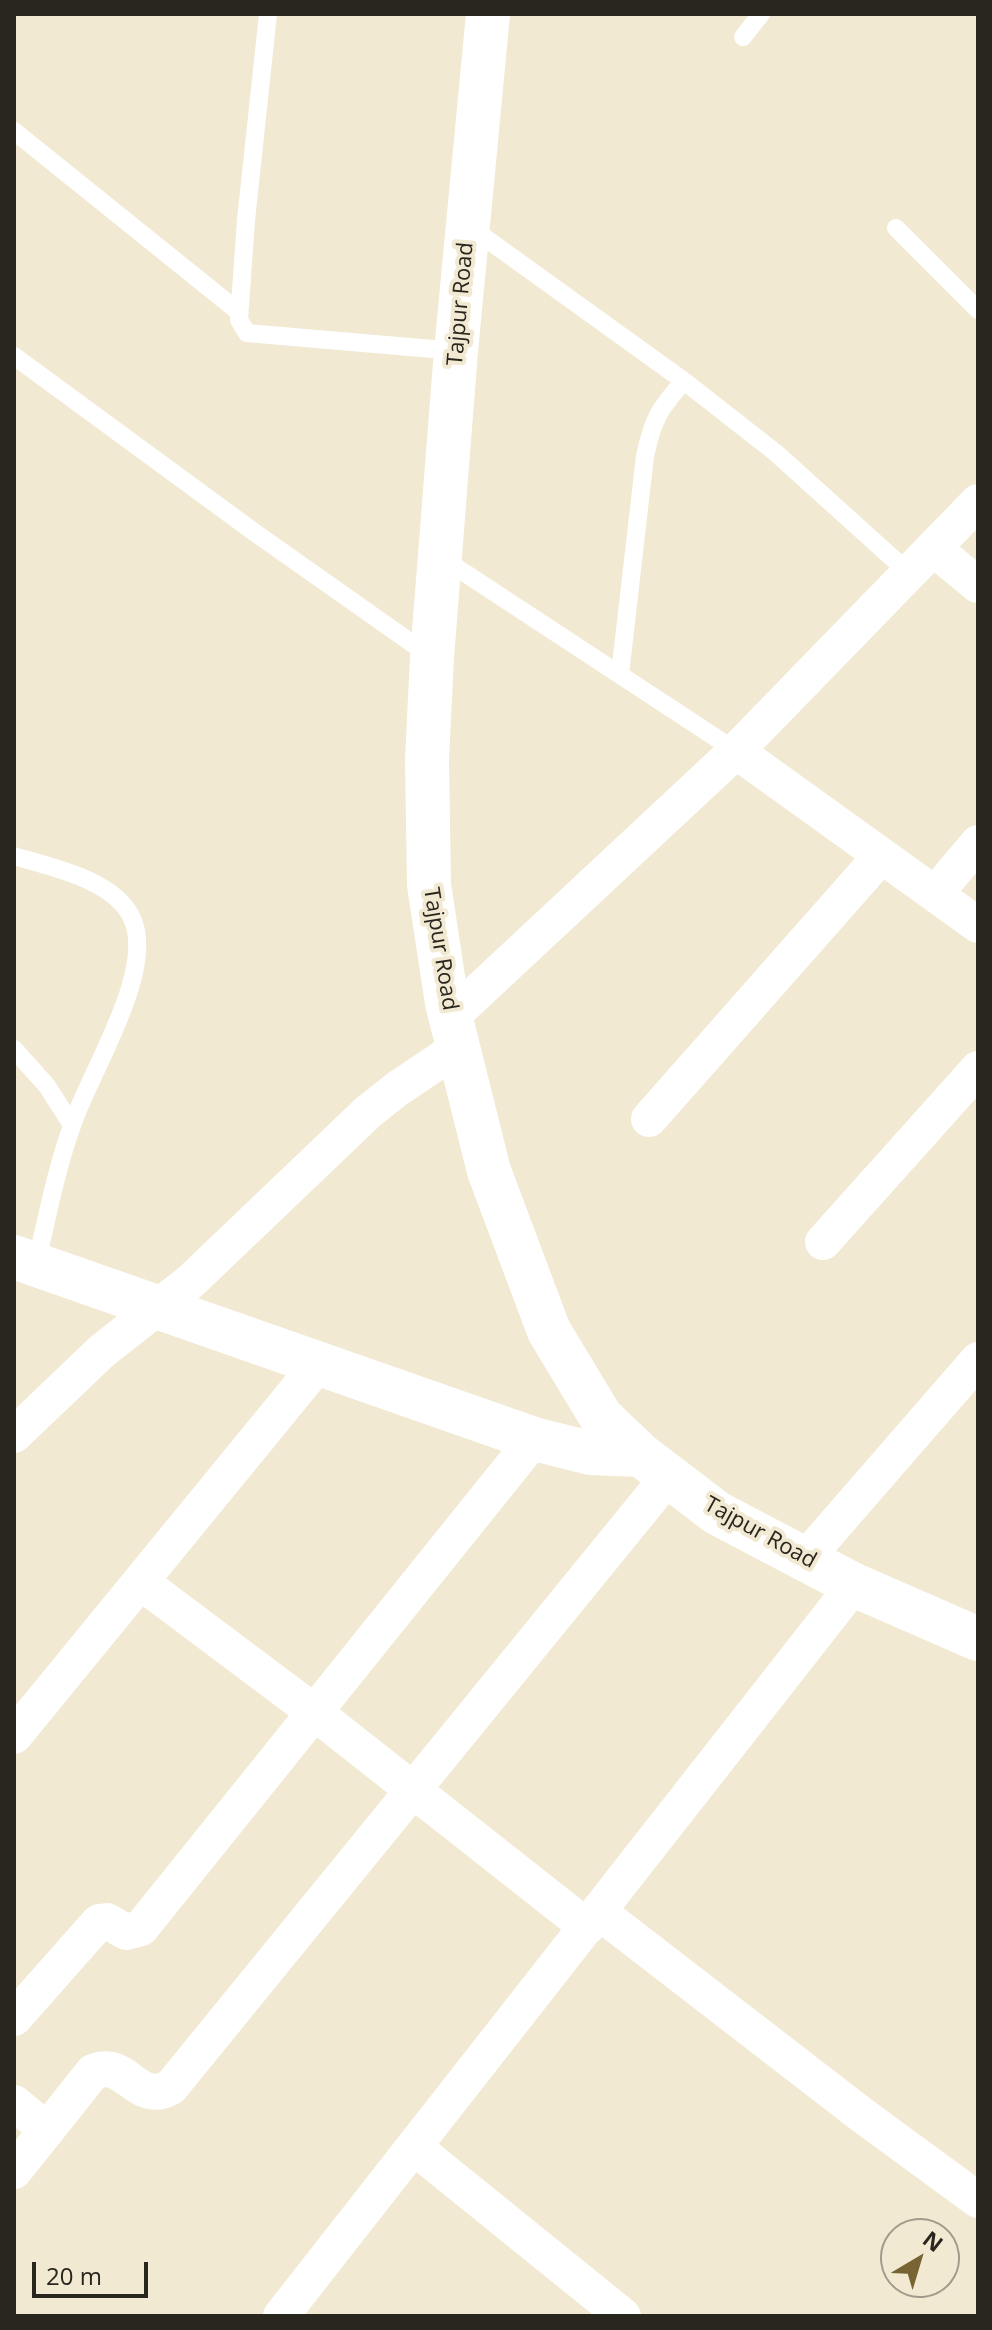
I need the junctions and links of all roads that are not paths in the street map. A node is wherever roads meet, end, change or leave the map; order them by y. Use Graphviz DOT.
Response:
graph roads {
  1 [pos="268,14"];
  2 [pos="488,14"];
  3 [pos="761,14"];
  4 [pos="743,37"];
  5 [pos="14,131"];
  6 [pos="468,225"];
  7 [pos="896,228"];
  8 [pos="978,310"];
  9 [pos="239,312"];
  10 [pos="456,351"];
  11 [pos="14,356"];
  12 [pos="684,381"];
  13 [pos="978,502"];
  14 [pos="440,556"];
  15 [pos="921,561"];
  16 [pos="978,585"];
  17 [pos="432,657"];
  18 [pos="620,674"];
  19 [pos="736,751"];
  20 [pos="978,843"];
  21 [pos="14,856"];
  22 [pos="881,856"];
  23 [pos="935,894"];
  24 [pos="978,925"];
  25 [pos="455,1032"];
  26 [pos="14,1049"];
  27 [pos="978,1069"];
  28 [pos="649,1119"];
  29 [pos="72,1125"];
  30 [pos="823,1242"];
  31 [pos="25,1261"];
  32 [pos="159,1308"];
  33 [pos="978,1360"];
  34 [pos="320,1362"];
  35 [pos="14,1435"];
  36 [pos="534,1439"];
  37 [pos="655,1466"];
  38 [pos="805,1559"];
  39 [pos="142,1583"];
  40 [pos="854,1585"];
  41 [pos="978,1639"];
  42 [pos="314,1712"];
  43 [pos="14,1736"];
  44 [pos="412,1789"];
  45 [pos="593,1920"];
  46 [pos="14,2018"];
  47 [pos="14,2103"];
  48 [pos="47,2130"];
  49 [pos="414,2147"];
  50 [pos="14,2171"];
  51 [pos="977,2197"];
  52 [pos="290,2313"];
  53 [pos="623,2316"];
  1 -- 9 [label="lane"];
  2 -- 6 [label="main road, Tajpur Road"];
  3 -- 4 [label="lane"];
  5 -- 9 [label="lane"];
  6 -- 10 [label="main road, Tajpur Road"];
  6 -- 12 [label="lane"];
  7 -- 8 [label="lane"];
  9 -- 10 [label="lane"];
  10 -- 14 [label="main road, Tajpur Road"];
  11 -- 17 [label="lane"];
  12 -- 15 [label="lane"];
  12 -- 18 [label="lane"];
  13 -- 15 [label="street"];
  14 -- 17 [label="main road, Tajpur Road"];
  14 -- 18 [label="lane"];
  15 -- 16 [label="street"];
  15 -- 19 [label="street"];
  17 -- 25 [label="main road, Tajpur Road"];
  18 -- 19 [label="lane"];
  19 -- 22 [label="street"];
  19 -- 25 [label="street"];
  20 -- 23 [label="street"];
  21 -- 29 [label="lane"];
  22 -- 23 [label="street"];
  22 -- 28 [label="street"];
  23 -- 24 [label="street"];
  25 -- 32 [label="street"];
  25 -- 37 [label="main road, Tajpur Road"];
  26 -- 29 [label="lane"];
  27 -- 30 [label="street"];
  29 -- 31 [label="lane"];
  31 -- 32 [label="main road"];
  32 -- 34 [label="main road"];
  32 -- 35 [label="street"];
  33 -- 38 [label="street"];
  34 -- 36 [label="main road"];
  34 -- 39 [label="street"];
  36 -- 37 [label="main road"];
  36 -- 42 [label="street"];
  37 -- 38 [label="main road, Tajpur Road"];
  37 -- 44 [label="street"];
  38 -- 40 [label="main road, Tajpur Road"];
  39 -- 42 [label="street"];
  39 -- 43 [label="street"];
  40 -- 41 [label="main road, Tajpur Road"];
  40 -- 45 [label="street"];
  42 -- 44 [label="street"];
  42 -- 46 [label="street"];
  44 -- 45 [label="street"];
  44 -- 48 [label="street"];
  45 -- 49 [label="street"];
  45 -- 51 [label="street"];
  47 -- 48 [label="street"];
  48 -- 50 [label="street"];
  49 -- 52 [label="street"];
  49 -- 53 [label="street"];
}
